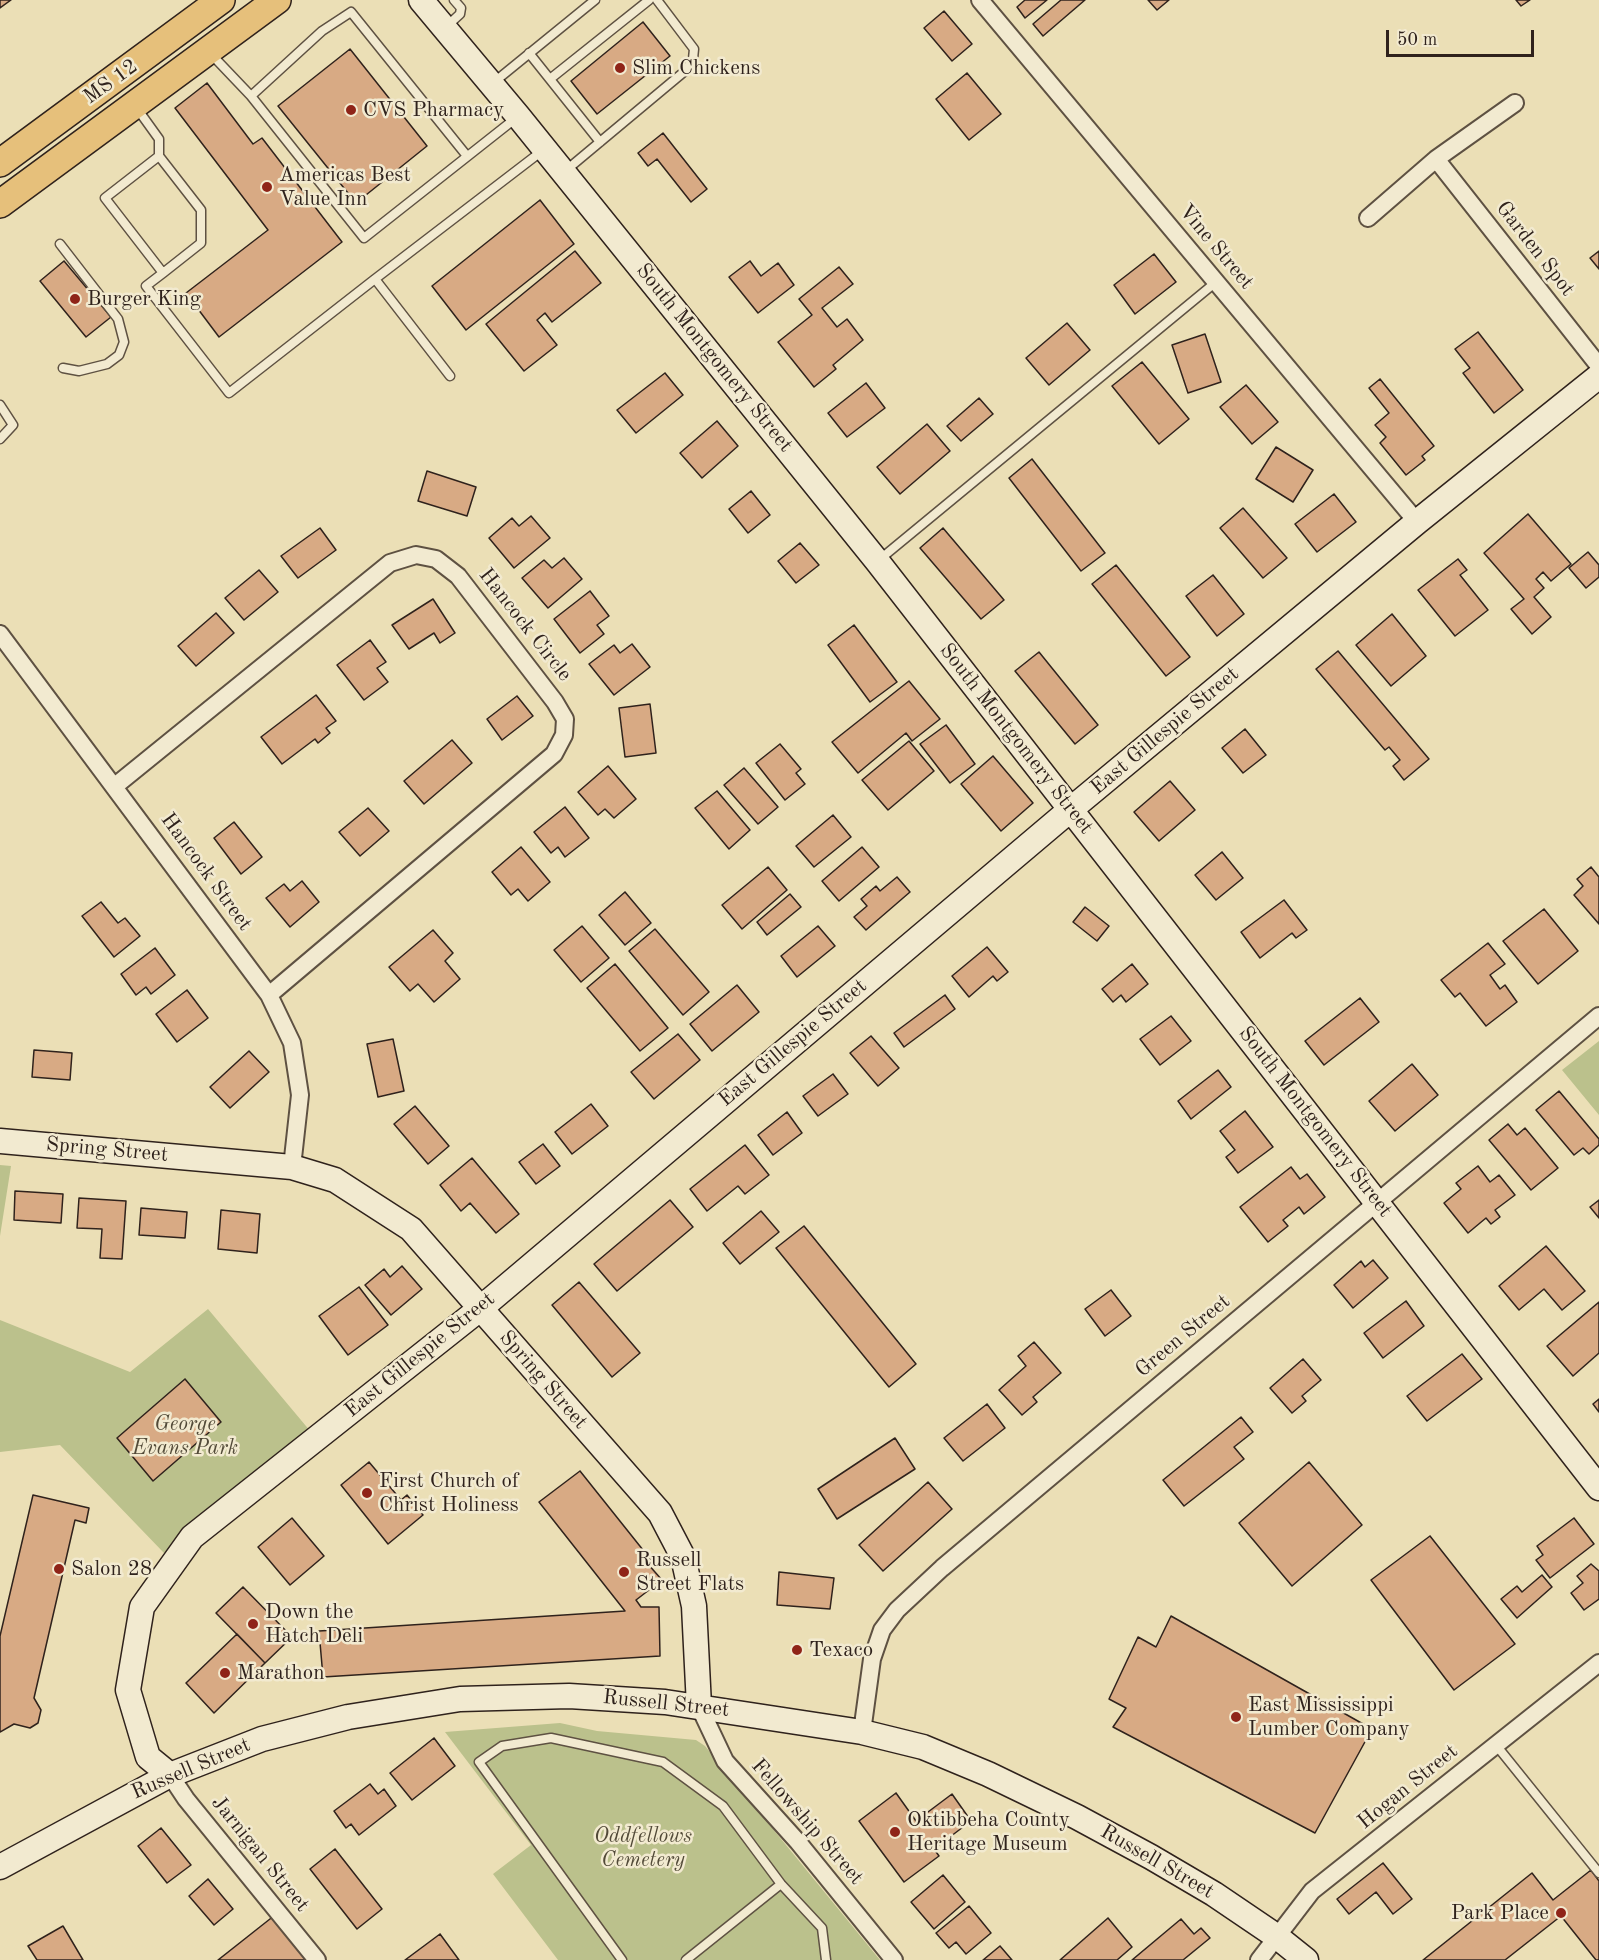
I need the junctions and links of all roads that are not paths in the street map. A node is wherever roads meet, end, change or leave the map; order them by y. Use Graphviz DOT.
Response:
graph roads {
  1 [pos="221,0"];
  2 [pos="277,0"];
  3 [pos="421,0"];
  4 [pos="454,0"];
  5 [pos="595,0"];
  6 [pos="648,0"];
  7 [pos="657,0"];
  8 [pos="980,0"];
  9 [pos="445,29"];
  10 [pos="208,51"];
  11 [pos="529,54"];
  12 [pos="550,80"];
  13 [pos="491,84"];
  14 [pos="251,96"];
  15 [pos="1515,103"];
  16 [pos="134,105"];
  17 [pos="518,116"];
  18 [pos="600,142"];
  19 [pos="545,149"];
  20 [pos="159,156"];
  21 [pos="467,156"];
  22 [pos="1436,159"];
  23 [pos="0,163"];
  24 [pos="0,168"];
  25 [pos="564,172"];
  26 [pos="0,183"];
  27 [pos="0,204"];
  28 [pos="1368,219"];
  29 [pos="60,244"];
  30 [pos="163,273"];
  31 [pos="375,279"];
  32 [pos="1216,282"];
  33 [pos="1599,366"];
  34 [pos="63,368"];
  35 [pos="450,376"];
  36 [pos="1599,376"];
  37 [pos="0,405"];
  38 [pos="0,439"];
  39 [pos="1418,522"];
  40 [pos="877,561"];
  41 [pos="0,634"];
  42 [pos="115,786"];
  43 [pos="1070,810"];
  44 [pos="269,995"];
  45 [pos="1599,1016"];
  46 [pos="0,1141"];
  47 [pos="292,1167"];
  48 [pos="1378,1203"];
  49 [pos="481,1308"];
  50 [pos="1599,1488"];
  51 [pos="1599,1663"];
  52 [pos="699,1706"];
  53 [pos="862,1732"];
  54 [pos="1496,1745"];
  55 [pos="170,1775"];
  56 [pos="0,1867"];
  57 [pos="1599,1874"];
  58 [pos="781,1884"];
  59 [pos="1276,1936"];
  60 [pos="317,1960"];
  61 [pos="622,1960"];
  62 [pos="686,1960"];
  63 [pos="826,1960"];
  64 [pos="894,1960"];
  65 [pos="1259,1960"];
  66 [pos="1306,1960"];
  1 -- 23 [label="main road, MS 12 / MS 12"];
  2 -- 10 [label="main road, MS 12"];
  3 -- 9 [label="street, South Montgomery Street"];
  4 -- 9 [label="lane"];
  5 -- 11 [label="lane"];
  6 -- 12 [label="lane"];
  7 -- 18 [label="lane"];
  8 -- 32 [label="street, Vine Street"];
  9 -- 13 [label="street, South Montgomery Street"];
  10 -- 14 [label="lane"];
  10 -- 16 [label="main road, MS 12"];
  11 -- 12 [label="lane"];
  11 -- 13 [label="lane"];
  12 -- 18 [label="lane"];
  13 -- 17 [label="street, South Montgomery Street"];
  14 -- 21 [label="lane"];
  14 -- 21 [label="lane"];
  15 -- 22 [label="street"];
  16 -- 20 [label="lane"];
  16 -- 27 [label="main road, MS 12"];
  17 -- 19 [label="street, South Montgomery Street"];
  17 -- 21 [label="lane"];
  18 -- 25 [label="lane"];
  19 -- 25 [label="street, South Montgomery Street"];
  19 -- 31 [label="lane"];
  20 -- 30 [label="lane"];
  20 -- 30 [label="lane"];
  22 -- 28 [label="street"];
  22 -- 33 [label="street, Garden Spot"];
  24 -- 26 [label="main road"];
  25 -- 40 [label="street, South Montgomery Street"];
  29 -- 34 [label="lane"];
  30 -- 31 [label="lane"];
  31 -- 35 [label="lane"];
  32 -- 39 [label="street, Vine Street"];
  32 -- 40 [label="lane"];
  36 -- 39 [label="street, East Gillespie Street"];
  37 -- 38 [label="lane"];
  39 -- 43 [label="street, East Gillespie Street"];
  40 -- 43 [label="street, South Montgomery Street"];
  41 -- 42 [label="street, Hancock Street"];
  42 -- 44 [label="street, Hancock Street"];
  42 -- 44 [label="street, Hancock Circle"];
  43 -- 48 [label="street, South Montgomery Street"];
  43 -- 49 [label="street, East Gillespie Street"];
  44 -- 47 [label="street, Hancock Street"];
  45 -- 48 [label="street, Green Street"];
  46 -- 47 [label="street, Spring Street"];
  47 -- 49 [label="street, Spring Street"];
  48 -- 50 [label="street, South Montgomery Street"];
  48 -- 53 [label="street, Green Street"];
  49 -- 52 [label="street, Spring Street"];
  49 -- 55 [label="street, East Gillespie Street"];
  51 -- 54 [label="street, Hogan Street"];
  52 -- 53 [label="street, Russell Street"];
  52 -- 55 [label="street, Russell Street"];
  52 -- 64 [label="street, Fellowship Street"];
  53 -- 59 [label="street, Russell Street"];
  54 -- 57 [label="lane"];
  54 -- 59 [label="street, Hogan Street"];
  55 -- 56 [label="street, Russell Street"];
  55 -- 60 [label="street, Jarnigan Street"];
  58 -- 61 [label="lane"];
  58 -- 62 [label="lane"];
  58 -- 63 [label="lane"];
  59 -- 65 [label="street, Hogan Street"];
  59 -- 66 [label="street, Russell Street"];
}
